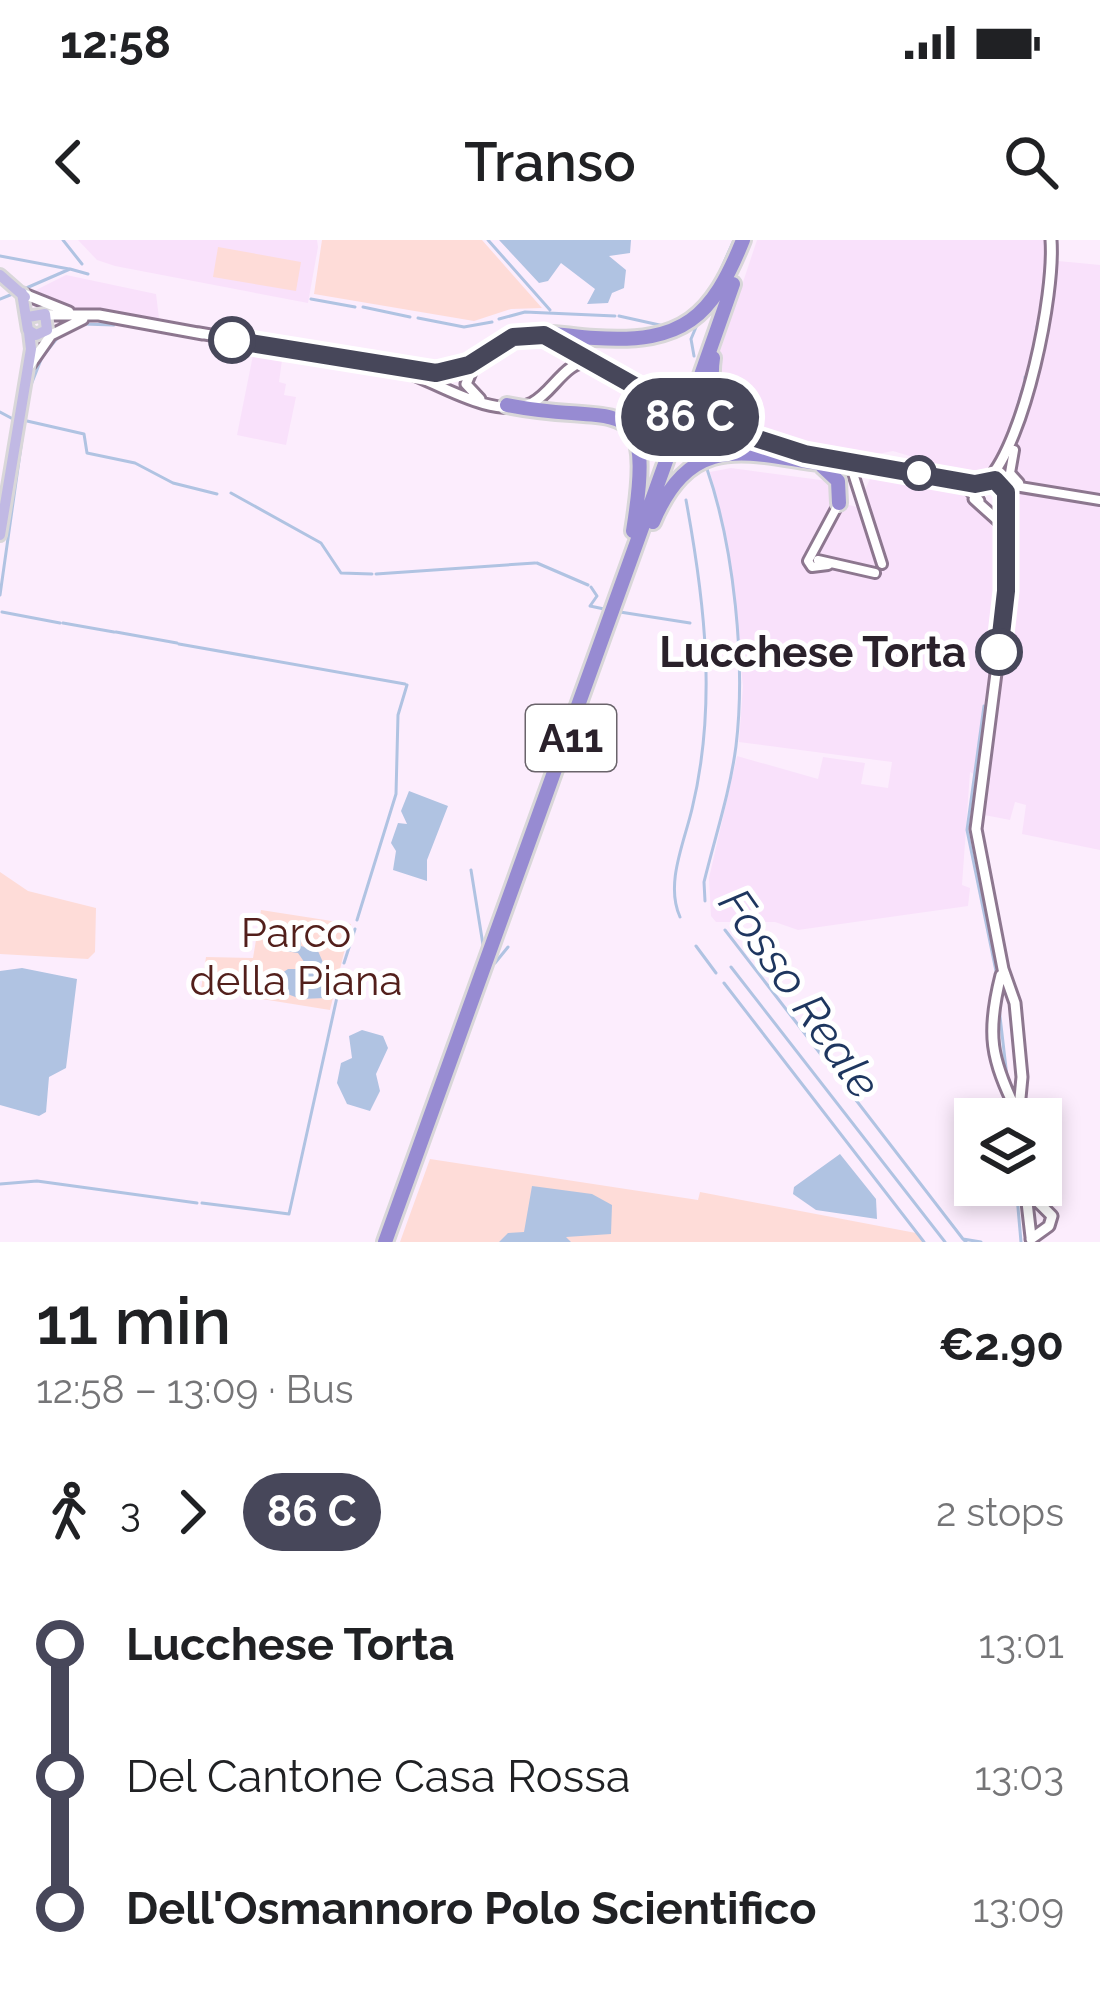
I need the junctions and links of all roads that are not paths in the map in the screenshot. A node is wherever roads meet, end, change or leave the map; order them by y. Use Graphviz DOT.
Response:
graph roads {
  1 [pos="746,240"];
  2 [pos="1052,240"];
  3 [pos="0,275"];
  4 [pos="733,285"];
  5 [pos="21,292"];
  6 [pos="80,314"];
  7 [pos="41,325"];
  8 [pos="194,332"];
  9 [pos="529,333"];
  10 [pos="561,342"];
  11 [pos="482,358"];
  12 [pos="576,363"];
  13 [pos="27,369"];
  14 [pos="398,369"];
  15 [pos="490,403"];
  16 [pos="507,405"];
  17 [pos="683,414"];
  18 [pos="747,435"];
  19 [pos="1014,450"];
  20 [pos="812,462"];
  21 [pos="851,464"];
  22 [pos="1000,466"];
  23 [pos="946,476"];
  24 [pos="987,481"];
  25 [pos="961,482"];
  26 [pos="1026,485"];
  27 [pos="1003,486"];
  28 [pos="1037,488"];
  29 [pos="1100,500"];
  30 [pos="979,501"];
  31 [pos="839,503"];
  32 [pos="999,506"];
  33 [pos="1004,523"];
  34 [pos="0,535"];
  35 [pos="613,615"];
  36 [pos="1003,970"];
  37 [pos="991,1014"];
  38 [pos="1016,1017"];
  39 [pos="997,1068"];
  40 [pos="1021,1068"];
  41 [pos="1010,1098"];
  42 [pos="1019,1098"];
  43 [pos="1031,1206"];
  44 [pos="1043,1206"];
  45 [pos="1034,1221"];
  46 [pos="1030,1241"];
  47 [pos="387,1242"];
  1 -- 4 [label="highway, A11"];
  1 -- 9 [label="highway"];
  1 -- 17 [label="highway, A11"];
  2 -- 19 [label="main road"];
  2 -- 22 [label="main road"];
  3 -- 5 [label="main road"];
  4 -- 17 [label="highway, A11"];
  4 -- 18 [label="highway"];
  5 -- 6 [label="main road"];
  5 -- 7 [label="main road"];
  6 -- 7 [label="main road"];
  6 -- 8 [label="main road"];
  7 -- 8 [label="main road"];
  7 -- 13 [label="main road"];
  7 -- 13 [label="main road"];
  8 -- 14 [label="main road"];
  9 -- 10 [label="main road"];
  9 -- 11 [label="main road"];
  10 -- 12 [label="main road"];
  10 -- 17 [label="main road"];
  11 -- 14 [label="main road"];
  11 -- 15 [label="main road"];
  12 -- 16 [label="main road"];
  12 -- 17 [label="main road"];
  13 -- 34 [label="main road"];
  14 -- 15 [label="main road"];
  15 -- 16 [label="main road"];
  16 -- 35 [label="highway"];
  17 -- 18 [label="main road"];
  17 -- 21 [label="main road"];
  17 -- 35 [label="highway, A11, bridge"];
  18 -- 21 [label="main road"];
  19 -- 26 [label="street"];
  19 -- 27 [label="main road"];
  20 -- 21 [label="highway"];
  20 -- 31 [label="highway"];
  20 -- 35 [label="highway"];
  21 -- 23 [label="main road"];
  21 -- 25 [label="main road"];
  21 -- 31 [label="street"];
  21 -- 31 [label="street"];
  22 -- 23 [label="main road"];
  22 -- 24 [label="main road"];
  23 -- 24 [label="main road"];
  24 -- 27 [label="main road"];
  24 -- 30 [label="main road"];
  25 -- 30 [label="main road"];
  25 -- 33 [label="main road"];
  26 -- 27 [label="street"];
  26 -- 28 [label="street"];
  27 -- 28 [label="street"];
  27 -- 32 [label="main road"];
  28 -- 29 [label="street"];
  30 -- 32 [label="main road"];
  32 -- 33 [label="main road"];
  33 -- 36 [label="main road"];
  35 -- 47 [label="highway, A11"];
  35 -- 47 [label="highway, A11"];
  36 -- 37 [label="main road"];
  36 -- 38 [label="main road"];
  37 -- 38 [label="main road"];
  37 -- 39 [label="main road"];
  38 -- 40 [label="main road"];
  39 -- 40 [label="main road"];
  39 -- 41 [label="main road"];
  40 -- 42 [label="main road"];
  43 -- 45 [label="main road"];
  44 -- 45 [label="main road"];
  44 -- 45 [label="main road"];
  45 -- 46 [label="main road"];
}
